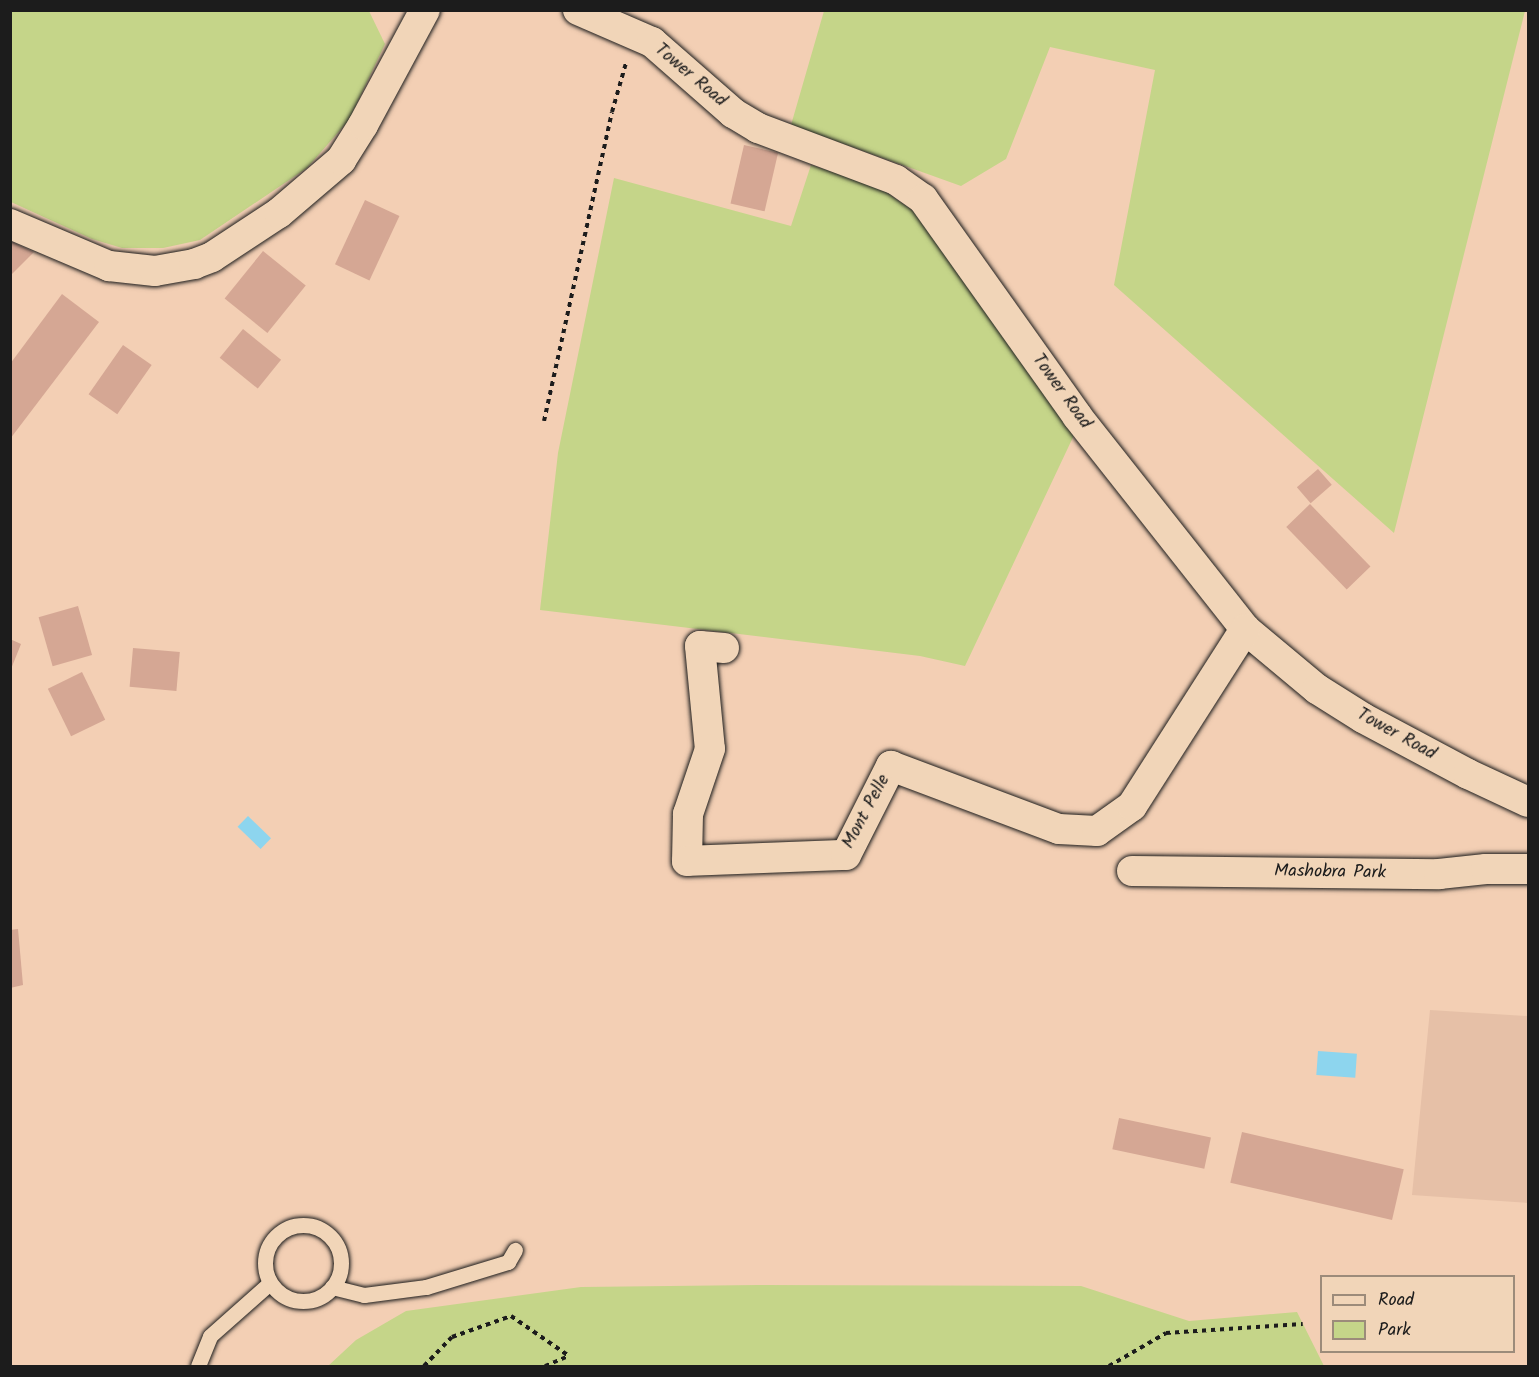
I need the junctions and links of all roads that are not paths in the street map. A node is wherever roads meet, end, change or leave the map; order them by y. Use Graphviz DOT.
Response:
graph roads {
  1 [pos="425,10"];
  2 [pos="578,10"];
  3 [pos="10,224"];
  4 [pos="1245,629"];
  5 [pos="724,648"];
  6 [pos="1528,802"];
  7 [pos="1528,869"];
  8 [pos="1132,871"];
  9 [pos="515,1250"];
  10 [pos="270,1283"];
  11 [pos="332,1287"];
  12 [pos="198,1366"];
  1 -- 3 [label="street"];
  2 -- 4 [label="street, Tower Road"];
  4 -- 5 [label="street, Mont Pelle"];
  4 -- 6 [label="street, Tower Road"];
  7 -- 8 [label="street, Mashobra Park"];
  9 -- 11 [label="lane"];
  10 -- 11 [label="lane"];
  10 -- 11 [label="lane"];
  10 -- 12 [label="lane"];
}
